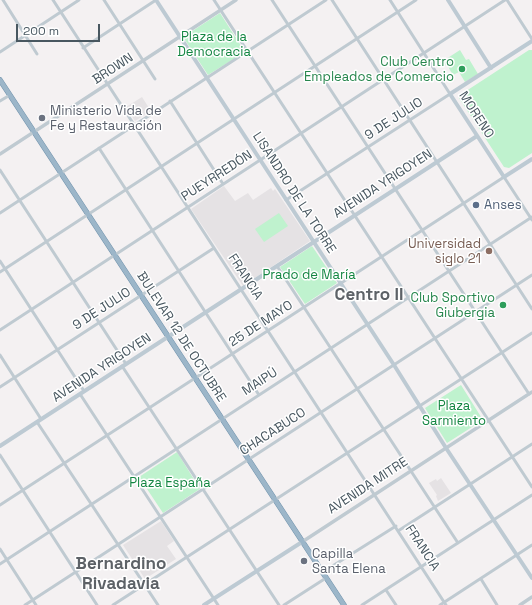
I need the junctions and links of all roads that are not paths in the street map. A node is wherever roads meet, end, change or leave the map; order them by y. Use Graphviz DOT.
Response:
graph roads {
  1 [pos="3,0"];
  2 [pos="53,0"];
  3 [pos="79,0"];
  4 [pos="104,0"];
  5 [pos="156,0"];
  6 [pos="214,0"];
  7 [pos="236,0"];
  8 [pos="272,0"];
  9 [pos="326,0"];
  10 [pos="332,0"];
  11 [pos="390,0"];
  12 [pos="416,0"];
  13 [pos="448,0"];
  14 [pos="506,0"];
  15 [pos="221,10"];
  16 [pos="61,12"];
  17 [pos="398,12"];
  18 [pos="119,24"];
  19 [pos="288,24"];
  20 [pos="465,26"];
  21 [pos="25,36"];
  22 [pos="180,37"];
  23 [pos="357,39"];
  24 [pos="532,40"];
  25 [pos="83,48"];
  26 [pos="248,50"];
  27 [pos="0,52"];
  28 [pos="424,53"];
  29 [pos="37,54"];
  30 [pos="143,61"];
  31 [pos="315,66"];
  32 [pos="491,68"];
  33 [pos="207,77"];
  34 [pos="155,79"];
  35 [pos="383,79"];
  36 [pos="0,80"];
  37 [pos="107,84"];
  38 [pos="275,92"];
  39 [pos="10,94"];
  40 [pos="450,94"];
  41 [pos="0,101"];
  42 [pos="170,101"];
  43 [pos="341,107"];
  44 [pos="234,119"];
  45 [pos="410,120"];
  46 [pos="134,124"];
  47 [pos="34,132"];
  48 [pos="301,133"];
  49 [pos="477,136"];
  50 [pos="196,144"];
  51 [pos="368,147"];
  52 [pos="99,148"];
  53 [pos="0,154"];
  54 [pos="532,159"];
  55 [pos="260,160"];
  56 [pos="436,162"];
  57 [pos="161,167"];
  58 [pos="0,170"];
  59 [pos="61,173"];
  60 [pos="328,173"];
  61 [pos="504,177"];
  62 [pos="223,184"];
  63 [pos="395,189"];
  64 [pos="126,190"];
  65 [pos="20,200"];
  66 [pos="286,200"];
  67 [pos="463,204"];
  68 [pos="188,207"];
  69 [pos="0,213"];
  70 [pos="88,214"];
  71 [pos="354,215"];
  72 [pos="532,219"];
  73 [pos="152,230"];
  74 [pos="422,231"];
  75 [pos="46,241"];
  76 [pos="314,242"];
  77 [pos="490,244"];
  78 [pos="214,248"];
  79 [pos="114,255"];
  80 [pos="382,257"];
  81 [pos="0,261"];
  82 [pos="277,266"];
  83 [pos="5,268"];
  84 [pos="179,271"];
  85 [pos="448,271"];
  86 [pos="0,272"];
  87 [pos="532,275"];
  88 [pos="73,282"];
  89 [pos="341,284"];
  90 [pos="516,285"];
  91 [pos="241,289"];
  92 [pos="141,295"];
  93 [pos="409,297"];
  94 [pos="304,308"];
  95 [pos="532,309"];
  96 [pos="31,310"];
  97 [pos="205,312"];
  98 [pos="475,312"];
  99 [pos="100,322"];
  100 [pos="366,325"];
  101 [pos="0,330"];
  102 [pos="268,331"];
  103 [pos="532,333"];
  104 [pos="168,337"];
  105 [pos="435,338"];
  106 [pos="330,348"];
  107 [pos="56,350"];
  108 [pos="502,353"];
  109 [pos="232,354"];
  110 [pos="0,355"];
  111 [pos="124,365"];
  112 [pos="394,365"];
  113 [pos="295,371"];
  114 [pos="15,378"];
  115 [pos="195,378"];
  116 [pos="461,379"];
  117 [pos="0,387"];
  118 [pos="357,390"];
  119 [pos="82,393"];
  120 [pos="530,393"];
  121 [pos="259,395"];
  122 [pos="419,406"];
  123 [pos="150,408"];
  124 [pos="321,413"];
  125 [pos="42,419"];
  126 [pos="222,419"];
  127 [pos="488,420"];
  128 [pos="37,422"];
  129 [pos="383,430"];
  130 [pos="108,435"];
  131 [pos="532,444"];
  132 [pos="0,446"];
  133 [pos="446,448"];
  134 [pos="176,449"];
  135 [pos="347,453"];
  136 [pos="0,455"];
  137 [pos="512,457"];
  138 [pos="248,460"];
  139 [pos="65,463"];
  140 [pos="410,471"];
  141 [pos="134,476"];
  142 [pos="471,484"];
  143 [pos="532,488"];
  144 [pos="203,489"];
  145 [pos="23,490"];
  146 [pos="374,494"];
  147 [pos="532,495"];
  148 [pos="274,500"];
  149 [pos="92,504"];
  150 [pos="0,505"];
  151 [pos="435,507"];
  152 [pos="160,517"];
  153 [pos="494,519"];
  154 [pos="396,526"];
  155 [pos="230,529"];
  156 [pos="398,531"];
  157 [pos="49,532"];
  158 [pos="302,542"];
  159 [pos="458,543"];
  160 [pos="118,545"];
  161 [pos="532,546"];
  162 [pos="0,549"];
  163 [pos="517,555"];
  164 [pos="186,557"];
  165 [pos="7,560"];
  166 [pos="0,564"];
  167 [pos="422,567"];
  168 [pos="257,571"];
  169 [pos="76,572"];
  170 [pos="322,573"];
  171 [pos="326,578"];
  172 [pos="532,578"];
  173 [pos="481,579"];
  174 [pos="144,585"];
  175 [pos="386,590"];
  176 [pos="532,597"];
  177 [pos="214,598"];
  178 [pos="33,600"];
  179 [pos="445,604"];
  180 [pos="25,605"];
  181 [pos="36,605"];
  182 [pos="97,605"];
  183 [pos="113,605"];
  184 [pos="158,605"];
  185 [pos="204,605"];
  186 [pos="218,605"];
  187 [pos="279,605"];
  188 [pos="284,605"];
  189 [pos="344,605"];
  190 [pos="362,605"];
  191 [pos="396,605"];
  192 [pos="440,605"];
  193 [pos="498,605"];
  194 [pos="520,605"];
  1 -- 21 [label="street"];
  2 -- 16 [label="street, FRANCIA"];
  3 -- 16 [label="street"];
  4 -- 18 [label="street"];
  5 -- 18 [label="street"];
  5 -- 22 [label="main road, LISANDRO DE LA TORRE"];
  6 -- 15 [label="street"];
  7 -- 15 [label="street, BROWN"];
  8 -- 19 [label="street"];
  9 -- 19 [label="street"];
  10 -- 23 [label="street"];
  11 -- 17 [label="street, MORENO"];
  12 -- 17 [label="street"];
  13 -- 20 [label="main road"];
  14 -- 20 [label="street, PUEYRREDÓN"];
  14 -- 24 [label="street"];
  15 -- 22 [label="street, BROWN"];
  15 -- 26 [label="street"];
  16 -- 21 [label="street"];
  16 -- 25 [label="street, FRANCIA"];
  17 -- 23 [label="street"];
  17 -- 28 [label="street, MORENO"];
  18 -- 25 [label="street"];
  18 -- 30 [label="street"];
  19 -- 26 [label="street"];
  19 -- 31 [label="street"];
  20 -- 28 [label="street, PUEYRREDÓN"];
  20 -- 32 [label="main road"];
  21 -- 27 [label="street"];
  21 -- 29 [label="street"];
  22 -- 30 [label="street, BROWN"];
  22 -- 33 [label="main road, LISANDRO DE LA TORRE"];
  23 -- 31 [label="street"];
  23 -- 35 [label="street"];
  24 -- 32 [label="main road, 9 DE JULIO"];
  25 -- 37 [label="street, FRANCIA"];
  26 -- 33 [label="street"];
  26 -- 38 [label="street"];
  28 -- 35 [label="street, PUEYRREDÓN"];
  28 -- 40 [label="street, MORENO"];
  30 -- 34 [label="street"];
  30 -- 37 [label="street, BROWN"];
  31 -- 38 [label="street"];
  31 -- 43 [label="street"];
  32 -- 40 [label="main road, 9 DE JULIO"];
  33 -- 42 [label="street"];
  33 -- 44 [label="main road, LISANDRO DE LA TORRE"];
  35 -- 43 [label="street, PUEYRREDÓN"];
  35 -- 45 [label="street"];
  36 -- 39 [label="highway, BULEVAR 12 DE OCTUBRE"];
  37 -- 46 [label="street, FRANCIA"];
  37 -- 47 [label="street, BROWN"];
  38 -- 44 [label="street"];
  38 -- 48 [label="street"];
  39 -- 41 [label="street"];
  39 -- 47 [label="highway, BULEVAR 12 DE OCTUBRE"];
  40 -- 45 [label="street, 9 DE JULIO"];
  40 -- 49 [label="main road, MORENO"];
  42 -- 46 [label="street"];
  42 -- 50 [label="street"];
  43 -- 48 [label="street, PUEYRREDÓN"];
  43 -- 51 [label="street"];
  44 -- 50 [label="street"];
  44 -- 55 [label="main road, LISANDRO DE LA TORRE"];
  45 -- 51 [label="street, 9 DE JULIO"];
  45 -- 56 [label="street"];
  46 -- 52 [label="street"];
  46 -- 57 [label="street, FRANCIA"];
  47 -- 53 [label="street, BROWN"];
  47 -- 59 [label="highway, BULEVAR 12 DE OCTUBRE"];
  48 -- 55 [label="street, PUEYRREDÓN"];
  48 -- 60 [label="street"];
  49 -- 56 [label="main road, AVENIDA YRIGOYEN"];
  49 -- 61 [label="main road, MORENO"];
  50 -- 57 [label="street"];
  50 -- 62 [label="street"];
  51 -- 60 [label="street, 9 DE JULIO"];
  51 -- 63 [label="street"];
  52 -- 59 [label="street"];
  52 -- 64 [label="street"];
  54 -- 61 [label="main road, 25 DE MAYO"];
  55 -- 62 [label="street, PUEYRREDÓN"];
  55 -- 66 [label="main road, LISANDRO DE LA TORRE"];
  56 -- 63 [label="main road, AVENIDA YRIGOYEN"];
  56 -- 67 [label="street"];
  57 -- 64 [label="street"];
  57 -- 68 [label="street, FRANCIA"];
  58 -- 65 [label="street"];
  59 -- 65 [label="street"];
  59 -- 70 [label="highway, BULEVAR 12 DE OCTUBRE"];
  60 -- 66 [label="street, 9 DE JULIO"];
  60 -- 71 [label="street"];
  61 -- 67 [label="street, 25 DE MAYO"];
  61 -- 72 [label="street, MORENO"];
  62 -- 68 [label="street, PUEYRREDÓN"];
  63 -- 71 [label="main road, AVENIDA YRIGOYEN"];
  63 -- 74 [label="street"];
  64 -- 70 [label="street"];
  64 -- 73 [label="street"];
  65 -- 69 [label="street"];
  65 -- 75 [label="street"];
  66 -- 76 [label="main road, LISANDRO DE LA TORRE"];
  67 -- 74 [label="street, 25 DE MAYO"];
  67 -- 77 [label="street"];
  68 -- 73 [label="street, PUEYRREDÓN"];
  68 -- 78 [label="street, FRANCIA"];
  70 -- 75 [label="street"];
  70 -- 79 [label="highway, BULEVAR 12 DE OCTUBRE"];
  71 -- 76 [label="main road, AVENIDA YRIGOYEN"];
  71 -- 80 [label="street"];
  72 -- 77 [label="street, MAIPÚ"];
  73 -- 79 [label="street, PUEYRREDÓN"];
  73 -- 84 [label="street"];
  74 -- 80 [label="street, 25 DE MAYO"];
  74 -- 85 [label="street"];
  75 -- 83 [label="street"];
  75 -- 88 [label="street"];
  76 -- 82 [label="main road, AVENIDA YRIGOYEN"];
  76 -- 89 [label="main road, LISANDRO DE LA TORRE"];
  77 -- 85 [label="street, MAIPÚ"];
  77 -- 90 [label="street"];
  78 -- 84 [label="street, 9 DE JULIO"];
  78 -- 91 [label="street, FRANCIA"];
  79 -- 88 [label="street, PUEYRREDÓN"];
  79 -- 92 [label="highway, BULEVAR 12 DE OCTUBRE"];
  80 -- 89 [label="street, 25 DE MAYO"];
  80 -- 93 [label="street"];
  81 -- 83 [label="street"];
  82 -- 91 [label="main road, AVENIDA YRIGOYEN"];
  82 -- 94 [label="street"];
  83 -- 86 [label="street"];
  83 -- 96 [label="street"];
  84 -- 92 [label="street, 9 DE JULIO"];
  84 -- 97 [label="street"];
  85 -- 93 [label="street, MAIPÚ"];
  85 -- 98 [label="street"];
  87 -- 90 [label="street, CHACABUCO"];
  88 -- 96 [label="street, PUEYRREDÓN"];
  88 -- 99 [label="street"];
  89 -- 94 [label="street, 25 DE MAYO"];
  89 -- 100 [label="main road, LISANDRO DE LA TORRE"];
  90 -- 95 [label="street"];
  90 -- 98 [label="street, CHACABUCO"];
  91 -- 97 [label="main road, AVENIDA YRIGOYEN"];
  91 -- 102 [label="street, FRANCIA"];
  92 -- 99 [label="street, 9 DE JULIO"];
  92 -- 104 [label="highway, BULEVAR 12 DE OCTUBRE"];
  93 -- 100 [label="street, MAIPÚ"];
  93 -- 105 [label="street"];
  94 -- 102 [label="street, 25 DE MAYO"];
  94 -- 106 [label="street"];
  96 -- 101 [label="street, PUEYRREDÓN"];
  96 -- 107 [label="street"];
  97 -- 104 [label="main road, AVENIDA YRIGOYEN"];
  97 -- 109 [label="street"];
  98 -- 105 [label="street, CHACABUCO"];
  98 -- 108 [label="street"];
  99 -- 107 [label="street, 9 DE JULIO"];
  99 -- 111 [label="street"];
  100 -- 106 [label="street, MAIPÚ"];
  100 -- 112 [label="main road, LISANDRO DE LA TORRE"];
  102 -- 109 [label="street, 25 DE MAYO"];
  102 -- 113 [label="street, FRANCIA"];
  103 -- 108 [label="street"];
  104 -- 111 [label="main road, AVENIDA YRIGOYEN"];
  104 -- 115 [label="highway, BULEVAR 12 DE OCTUBRE"];
  105 -- 112 [label="street, CHACABUCO"];
  105 -- 116 [label="street"];
  106 -- 113 [label="street, MAIPÚ"];
  106 -- 118 [label="street"];
  107 -- 114 [label="street, 9 DE JULIO"];
  107 -- 119 [label="street"];
  108 -- 116 [label="street"];
  108 -- 120 [label="street"];
  109 -- 115 [label="street, 25 DE MAYO"];
  109 -- 121 [label="street"];
  110 -- 114 [label="street"];
  111 -- 119 [label="main road, AVENIDA YRIGOYEN"];
  111 -- 123 [label="street"];
  112 -- 118 [label="street, CHACABUCO"];
  112 -- 122 [label="main road, LISANDRO DE LA TORRE"];
  113 -- 121 [label="street, MAIPÚ"];
  113 -- 124 [label="street, FRANCIA"];
  114 -- 117 [label="street, 9 DE JULIO"];
  114 -- 125 [label="street"];
  115 -- 123 [label="street, 25 DE MAYO"];
  115 -- 126 [label="highway, BULEVAR 12 DE OCTUBRE"];
  116 -- 122 [label="street"];
  116 -- 127 [label="street"];
  118 -- 124 [label="street, CHACABUCO"];
  118 -- 129 [label="street"];
  119 -- 125 [label="main road, AVENIDA YRIGOYEN"];
  119 -- 130 [label="street"];
  120 -- 127 [label="street, AVENIDA MITRE"];
  121 -- 126 [label="street, MAIPÚ"];
  122 -- 129 [label="street"];
  122 -- 133 [label="main road, LISANDRO DE LA TORRE"];
  123 -- 130 [label="street, 25 DE MAYO"];
  123 -- 134 [label="street"];
  124 -- 135 [label="street, FRANCIA"];
  124 -- 138 [label="street, CHACABUCO"];
  125 -- 128 [label="main road, AVENIDA YRIGOYEN"];
  126 -- 134 [label="street, MAIPÚ"];
  126 -- 138 [label="highway, BULEVAR 12 DE OCTUBRE"];
  127 -- 133 [label="street, AVENIDA MITRE"];
  127 -- 137 [label="street"];
  128 -- 132 [label="main road, AVENIDA YRIGOYEN"];
  128 -- 139 [label="street"];
  129 -- 135 [label="street"];
  129 -- 140 [label="street"];
  130 -- 139 [label="street, 25 DE MAYO"];
  130 -- 141 [label="street"];
  131 -- 137 [label="street"];
  133 -- 140 [label="street, AVENIDA MITRE"];
  133 -- 142 [label="main road, LISANDRO DE LA TORRE"];
  134 -- 141 [label="street, MAIPÚ"];
  134 -- 144 [label="street"];
  135 -- 146 [label="street, FRANCIA"];
  135 -- 148 [label="street"];
  136 -- 145 [label="street"];
  137 -- 142 [label="street"];
  137 -- 143 [label="street"];
  138 -- 144 [label="street, CHACABUCO"];
  138 -- 148 [label="highway, BULEVAR 12 DE OCTUBRE"];
  139 -- 145 [label="street, 25 DE MAYO"];
  139 -- 149 [label="street"];
  140 -- 146 [label="street, AVENIDA MITRE"];
  140 -- 151 [label="street"];
  141 -- 149 [label="street, MAIPÚ"];
  141 -- 152 [label="street"];
  142 -- 151 [label="street"];
  142 -- 153 [label="main road, LISANDRO DE LA TORRE"];
  144 -- 152 [label="street, CHACABUCO"];
  144 -- 155 [label="street"];
  145 -- 150 [label="street, 25 DE MAYO"];
  145 -- 157 [label="street"];
  146 -- 154 [label="street, FRANCIA"];
  146 -- 158 [label="street, AVENIDA MITRE"];
  147 -- 153 [label="street"];
  148 -- 155 [label="street"];
  148 -- 158 [label="highway, BULEVAR 12 DE OCTUBRE"];
  149 -- 157 [label="street, MAIPÚ"];
  149 -- 160 [label="street"];
  151 -- 156 [label="street"];
  151 -- 159 [label="street"];
  152 -- 160 [label="street, CHACABUCO"];
  152 -- 164 [label="street"];
  153 -- 159 [label="street"];
  153 -- 163 [label="main road, LISANDRO DE LA TORRE"];
  154 -- 156 [label="street, FRANCIA"];
  154 -- 170 [label="street"];
  155 -- 164 [label="street"];
  155 -- 168 [label="street"];
  156 -- 167 [label="street, FRANCIA"];
  157 -- 165 [label="street, MAIPÚ"];
  157 -- 169 [label="street"];
  158 -- 168 [label="main road"];
  158 -- 170 [label="highway, BULEVAR 12 DE OCTUBRE"];
  159 -- 167 [label="street"];
  160 -- 169 [label="street, CHACABUCO"];
  160 -- 174 [label="street"];
  161 -- 163 [label="street"];
  162 -- 165 [label="street"];
  163 -- 172 [label="main road, LISANDRO DE LA TORRE"];
  163 -- 173 [label="street"];
  164 -- 174 [label="street"];
  164 -- 177 [label="street"];
  165 -- 166 [label="street, MAIPÚ"];
  165 -- 178 [label="street"];
  167 -- 175 [label="street"];
  167 -- 179 [label="street, FRANCIA"];
  168 -- 177 [label="main road"];
  168 -- 187 [label="street"];
  169 -- 178 [label="street, CHACABUCO"];
  169 -- 182 [label="street"];
  170 -- 171 [label="highway, BULEVAR 12 DE OCTUBRE"];
  171 -- 188 [label="street"];
  171 -- 189 [label="highway, BULEVAR 12 DE OCTUBRE"];
  173 -- 179 [label="street"];
  173 -- 193 [label="street"];
  174 -- 183 [label="street"];
  174 -- 184 [label="street"];
  175 -- 190 [label="street"];
  175 -- 191 [label="street"];
  176 -- 194 [label="street"];
  177 -- 185 [label="main road"];
  177 -- 186 [label="street"];
  178 -- 180 [label="street, CHACABUCO"];
  178 -- 181 [label="street"];
  179 -- 192 [label="street"];
}
